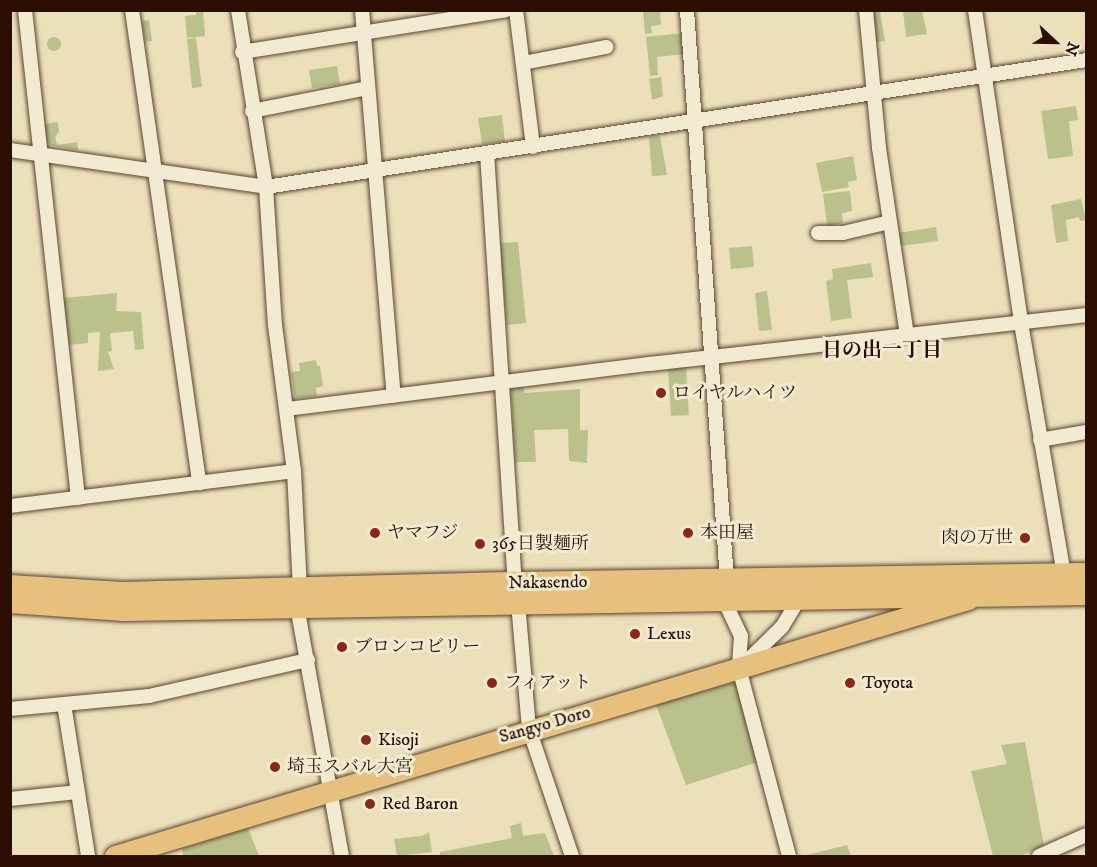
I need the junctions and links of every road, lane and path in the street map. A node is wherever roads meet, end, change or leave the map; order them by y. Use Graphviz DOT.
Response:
graph roads {
  1 [pos="25,10"];
  2 [pos="132,10"];
  3 [pos="238,10"];
  4 [pos="362,10"];
  5 [pos="506,10"];
  6 [pos="516,10"];
  7 [pos="687,10"];
  8 [pos="866,10"];
  9 [pos="975,10"];
  10 [pos="363,33"];
  11 [pos="606,47"];
  12 [pos="242,52"];
  13 [pos="1086,60"];
  14 [pos="523,63"];
  15 [pos="983,78"];
  16 [pos="368,88"];
  17 [pos="872,93"];
  18 [pos="252,111"];
  19 [pos="696,121"];
  20 [pos="533,147"];
  21 [pos="10,150"];
  22 [pos="487,153"];
  23 [pos="39,154"];
  24 [pos="376,170"];
  25 [pos="154,171"];
  26 [pos="266,187"];
  27 [pos="890,222"];
  28 [pos="818,233"];
  29 [pos="1086,319"];
  30 [pos="1021,323"];
  31 [pos="907,335"];
  32 [pos="712,357"];
  33 [pos="503,383"];
  34 [pos="394,396"];
  35 [pos="287,409"];
  36 [pos="1086,432"];
  37 [pos="1040,440"];
  38 [pos="294,471"];
  39 [pos="199,483"];
  40 [pos="78,498"];
  41 [pos="10,506"];
  42 [pos="1064,574"];
  43 [pos="1086,574"];
  44 [pos="816,579"];
  45 [pos="10,586"];
  46 [pos="725,589"];
  47 [pos="516,593"];
  48 [pos="1086,594"];
  49 [pos="800,596"];
  50 [pos="976,596"];
  51 [pos="298,598"];
  52 [pos="10,602"];
  53 [pos="308,660"];
  54 [pos="740,668"];
  55 [pos="64,704"];
  56 [pos="10,709"];
  57 [pos="529,729"];
  58 [pos="330,790"];
  59 [pos="78,792"];
  60 [pos="10,799"];
  61 [pos="1086,835"];
  62 [pos="88,856"];
  63 [pos="115,856"];
  64 [pos="342,856"];
  65 [pos="572,856"];
  66 [pos="789,856"];
  67 [pos="1039,856"];
  1 -- 23 [label="street"];
  2 -- 25 [label="street"];
  3 -- 12 [label="street"];
  4 -- 10 [label="street"];
  5 -- 10 [label="street"];
  6 -- 14 [label="street"];
  7 -- 19 [label="street"];
  8 -- 17 [label="street"];
  9 -- 15 [label="street"];
  10 -- 12 [label="street"];
  10 -- 16 [label="street"];
  11 -- 14 [label="street"];
  12 -- 18 [label="street"];
  13 -- 15 [label="street"];
  14 -- 20 [label="street"];
  15 -- 17 [label="street"];
  15 -- 30 [label="street"];
  16 -- 18 [label="street"];
  16 -- 24 [label="street"];
  17 -- 19 [label="street"];
  17 -- 27 [label="street"];
  18 -- 26 [label="street"];
  19 -- 20 [label="street"];
  19 -- 32 [label="street"];
  20 -- 22 [label="street"];
  21 -- 23 [label="street"];
  22 -- 24 [label="street"];
  22 -- 33 [label="street"];
  23 -- 25 [label="street"];
  23 -- 40 [label="street"];
  24 -- 26 [label="street"];
  24 -- 34 [label="street"];
  25 -- 26 [label="street"];
  25 -- 39 [label="street"];
  26 -- 35 [label="street"];
  27 -- 28 [label="street"];
  27 -- 31 [label="street"];
  29 -- 30 [label="street"];
  30 -- 31 [label="street"];
  30 -- 37 [label="street"];
  31 -- 32 [label="street"];
  32 -- 33 [label="street"];
  32 -- 46 [label="street"];
  33 -- 34 [label="street"];
  33 -- 47 [label="street"];
  34 -- 35 [label="street"];
  35 -- 38 [label="street"];
  36 -- 37 [label="street"];
  37 -- 42 [label="street"];
  38 -- 39 [label="street"];
  38 -- 51 [label="street"];
  39 -- 40 [label="street"];
  40 -- 41 [label="street"];
  42 -- 43 [label="highway, Nakasendo"];
  42 -- 44 [label="highway, Nakasendo"];
  44 -- 46 [label="highway, Nakasendo"];
  44 -- 49 [label="street"];
  45 -- 51 [label="highway, Nakasendo"];
  46 -- 47 [label="highway, Nakasendo"];
  46 -- 49 [label="highway, Nakasendo"];
  46 -- 54 [label="street"];
  47 -- 51 [label="highway, Nakasendo"];
  47 -- 57 [label="street"];
  48 -- 50 [label="highway, Nakasendo"];
  49 -- 50 [label="highway, Nakasendo"];
  49 -- 54 [label="street"];
  50 -- 54 [label="main road, Sangyo Doro"];
  51 -- 52 [label="highway, Nakasendo"];
  51 -- 53 [label="street"];
  53 -- 55 [label="street"];
  53 -- 58 [label="street"];
  54 -- 57 [label="main road, Sangyo Doro"];
  54 -- 66 [label="street"];
  55 -- 56 [label="street"];
  55 -- 59 [label="street"];
  57 -- 58 [label="main road, Sangyo Doro"];
  57 -- 65 [label="street"];
  58 -- 63 [label="main road, Sangyo Doro"];
  58 -- 64 [label="street"];
  59 -- 60 [label="street"];
  59 -- 62 [label="street"];
  61 -- 67 [label="street"];
}
